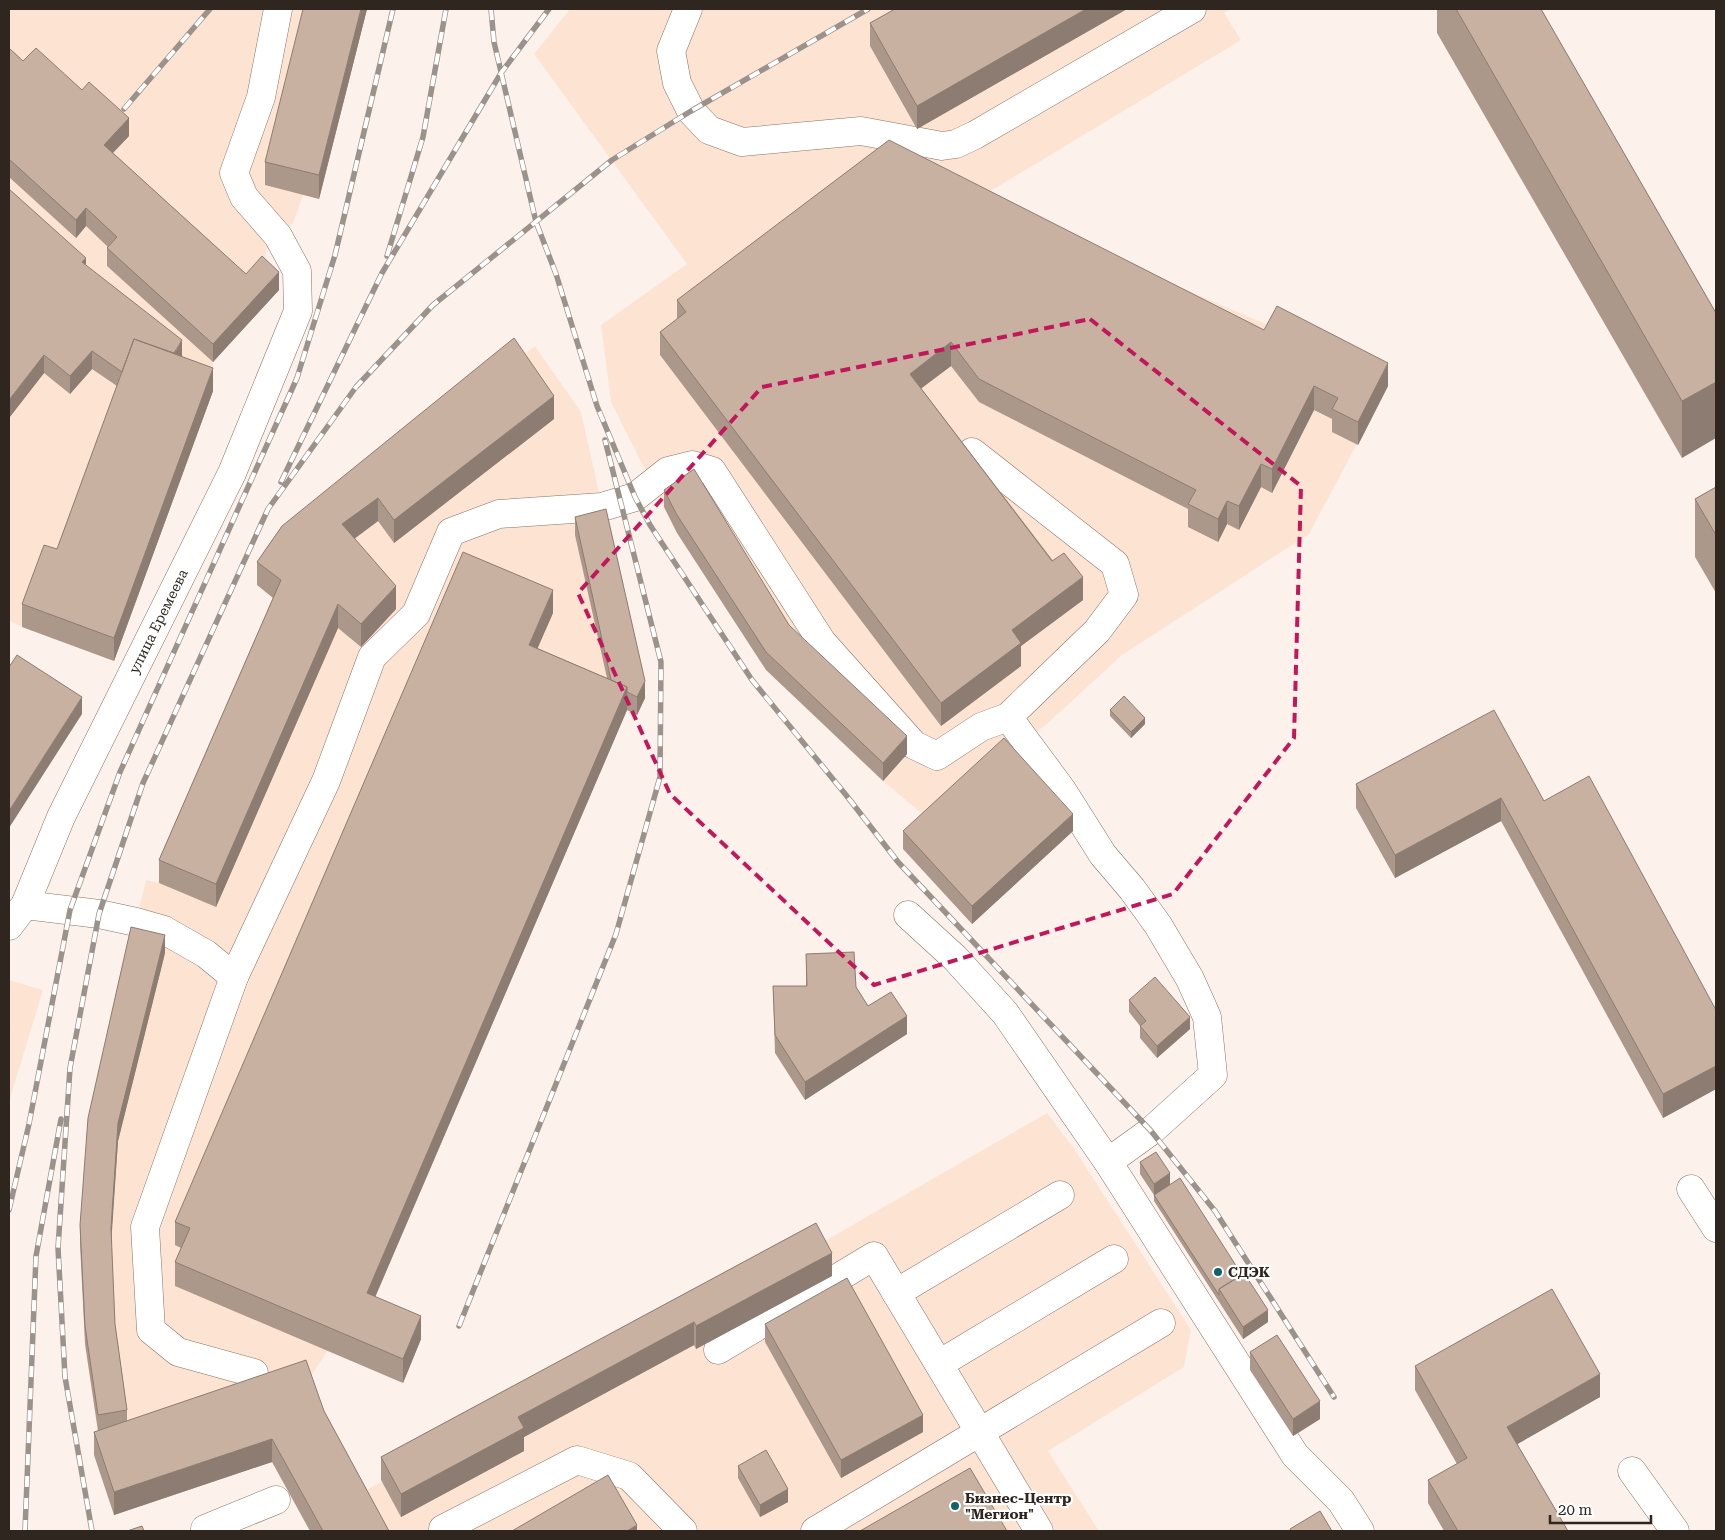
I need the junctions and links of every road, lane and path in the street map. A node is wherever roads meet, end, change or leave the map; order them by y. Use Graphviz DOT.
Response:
graph roads {
  1 [pos="278,9"];
  2 [pos="688,9"];
  3 [pos="1192,9"];
  4 [pos="972,452"];
  5 [pos="1008,717"];
  6 [pos="25,905"];
  7 [pos="908,915"];
  8 [pos="9,926"];
  9 [pos="234,977"];
  10 [pos="1108,1162"];
  11 [pos="1691,1189"];
  12 [pos="1060,1196"];
  13 [pos="1716,1228"];
  14 [pos="1114,1259"];
  15 [pos="896,1293"];
  16 [pos="1162,1324"];
  17 [pos="718,1350"];
  18 [pos="939,1364"];
  19 [pos="254,1373"];
  20 [pos="979,1433"];
  21 [pos="1632,1471"];
  22 [pos="276,1500"];
  23 [pos="204,1531"];
  24 [pos="443,1531"];
  25 [pos="683,1531"];
  26 [pos="815,1531"];
  27 [pos="1039,1531"];
  28 [pos="1360,1531"];
  29 [pos="1675,1531"];
  1 -- 6 [label="street, улица Еремеева"];
  2 -- 3 [label="street"];
  4 -- 5 [label="street"];
  5 -- 9 [label="street"];
  5 -- 10 [label="street"];
  6 -- 8 [label="street, улица Еремеева"];
  6 -- 9 [label="street"];
  7 -- 10 [label="street"];
  9 -- 19 [label="street"];
  10 -- 28 [label="street"];
  11 -- 13 [label="street"];
  12 -- 15 [label="street"];
  14 -- 18 [label="street"];
  15 -- 17 [label="street"];
  15 -- 18 [label="street"];
  16 -- 20 [label="street"];
  18 -- 20 [label="street"];
  20 -- 26 [label="street"];
  20 -- 27 [label="street"];
  21 -- 29 [label="street"];
  22 -- 23 [label="street"];
  24 -- 25 [label="street"];
}
